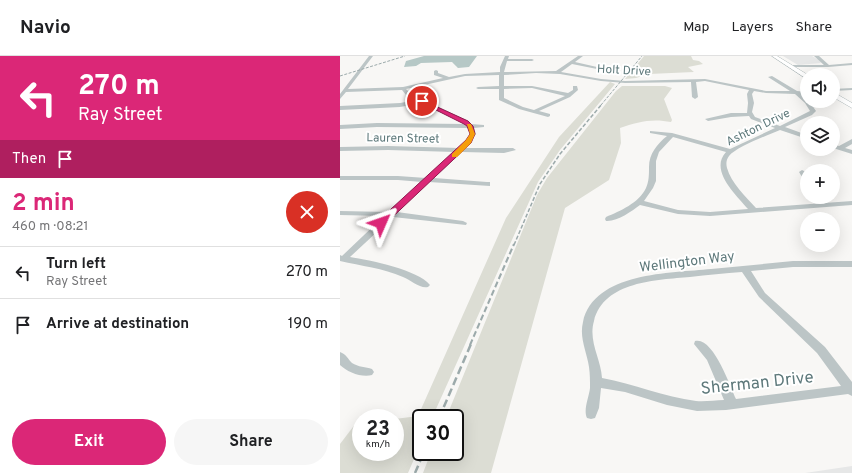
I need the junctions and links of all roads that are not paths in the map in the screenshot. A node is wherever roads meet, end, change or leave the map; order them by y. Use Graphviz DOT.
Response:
graph roads {
  1 [pos="371,56"];
  2 [pos="581,56"];
  3 [pos="774,56"];
  4 [pos="779,56"];
  5 [pos="816,56"];
  6 [pos="506,58"];
  7 [pos="532,60"];
  8 [pos="571,63"];
  9 [pos="852,64"];
  10 [pos="826,65"];
  11 [pos="794,66"];
  12 [pos="595,68"];
  13 [pos="800,70"];
  14 [pos="436,71"];
  15 [pos="800,71"];
  16 [pos="502,73"];
  17 [pos="557,73"];
  18 [pos="770,77"];
  19 [pos="447,78"];
  20 [pos="693,80"];
  21 [pos="382,82"];
  22 [pos="575,87"];
  23 [pos="403,88"];
  24 [pos="478,88"];
  25 [pos="501,88"];
  26 [pos="377,90"];
  27 [pos="752,90"];
  28 [pos="852,90"];
  29 [pos="345,91"];
  30 [pos="840,91"];
  31 [pos="795,93"];
  32 [pos="800,93"];
  33 [pos="840,95"];
  34 [pos="569,96"];
  35 [pos="840,96"];
  36 [pos="695,97"];
  37 [pos="340,98"];
  38 [pos="422,101"];
  39 [pos="852,102"];
  40 [pos="852,106"];
  41 [pos="340,108"];
  42 [pos="535,111"];
  43 [pos="750,114"];
  44 [pos="548,115"];
  45 [pos="708,119"];
  46 [pos="470,126"];
  47 [pos="482,126"];
  48 [pos="340,127"];
  49 [pos="780,128"];
  50 [pos="652,132"];
  51 [pos="672,135"];
  52 [pos="800,135"];
  53 [pos="852,141"];
  54 [pos="840,146"];
  55 [pos="840,148"];
  56 [pos="340,149"];
  57 [pos="460,150"];
  58 [pos="513,150"];
  59 [pos="730,151"];
  60 [pos="852,152"];
  61 [pos="340,178"];
  62 [pos="429,180"];
  63 [pos="487,184"];
  64 [pos="639,202"];
  65 [pos="852,203"];
  66 [pos="831,204"];
  67 [pos="840,204"];
  68 [pos="754,211"];
  69 [pos="340,213"];
  70 [pos="391,214"];
  71 [pos="609,219"];
  72 [pos="463,223"];
  73 [pos="341,259"];
  74 [pos="852,264"];
  75 [pos="745,269"];
  76 [pos="425,285"];
  77 [pos="699,344"];
  78 [pos="340,356"];
  79 [pos="368,372"];
  80 [pos="596,382"];
  81 [pos="851,390"];
  82 [pos="732,404"];
  83 [pos="591,414"];
  1 -- 29 [label="street"];
  2 -- 8 [label="street"];
  3 -- 11 [label="main road"];
  4 -- 11 [label="main road"];
  5 -- 10 [label="street"];
  6 -- 7 [label="street"];
  6 -- 16 [label="street"];
  8 -- 12 [label="street"];
  8 -- 17 [label="street"];
  9 -- 10 [label="street"];
  10 -- 11 [label="street"];
  11 -- 13 [label="main road"];
  11 -- 15 [label="main road"];
  14 -- 19 [label="street"];
  16 -- 17 [label="street, Holt Drive"];
  16 -- 19 [label="street, Holt Drive"];
  16 -- 25 [label="street"];
  17 -- 20 [label="street, Holt Drive"];
  18 -- 31 [label="street"];
  19 -- 23 [label="street, Holt Drive"];
  20 -- 27 [label="street, Holt Drive"];
  20 -- 36 [label="street"];
  21 -- 26 [label="street"];
  22 -- 34 [label="street"];
  23 -- 26 [label="street, Holt Drive"];
  23 -- 38 [label="street"];
  24 -- 25 [label="street"];
  25 -- 34 [label="street"];
  25 -- 42 [label="street"];
  26 -- 29 [label="street, Holt Drive"];
  27 -- 31 [label="street, Holt Drive"];
  27 -- 43 [label="street"];
  28 -- 30 [label="street"];
  29 -- 37 [label="street"];
  31 -- 32 [label="street, Holt Drive"];
  31 -- 49 [label="street, Ashton Drive"];
  33 -- 39 [label="main road"];
  34 -- 42 [label="street"];
  35 -- 40 [label="main road"];
  38 -- 41 [label="street"];
  38 -- 46 [label="street"];
  42 -- 44 [label="street"];
  43 -- 45 [label="street"];
  43 -- 49 [label="street"];
  46 -- 47 [label="street"];
  46 -- 48 [label="street"];
  46 -- 57 [label="street"];
  49 -- 52 [label="street"];
  49 -- 59 [label="street, Ashton Drive"];
  50 -- 51 [label="street"];
  51 -- 59 [label="street"];
  51 -- 64 [label="street"];
  53 -- 54 [label="street"];
  55 -- 60 [label="street"];
  56 -- 57 [label="street, Lauren Street"];
  57 -- 58 [label="street, Lauren Street"];
  57 -- 62 [label="street"];
  59 -- 68 [label="street, Ashton Drive"];
  61 -- 62 [label="street"];
  62 -- 63 [label="street"];
  62 -- 70 [label="street"];
  64 -- 68 [label="street"];
  64 -- 71 [label="street"];
  65 -- 67 [label="street"];
  66 -- 68 [label="street"];
  69 -- 70 [label="street"];
  70 -- 72 [label="street"];
  70 -- 73 [label="street"];
  73 -- 76 [label="street"];
  74 -- 75 [label="street, Wellington Way"];
  75 -- 80 [label="street, Wellington Way"];
  75 -- 81 [label="street"];
  77 -- 82 [label="street"];
  78 -- 79 [label="street"];
  80 -- 82 [label="street, Sherman Drive"];
  80 -- 83 [label="street, Wellington Way"];
  81 -- 82 [label="street, Sherman Drive"];
}
